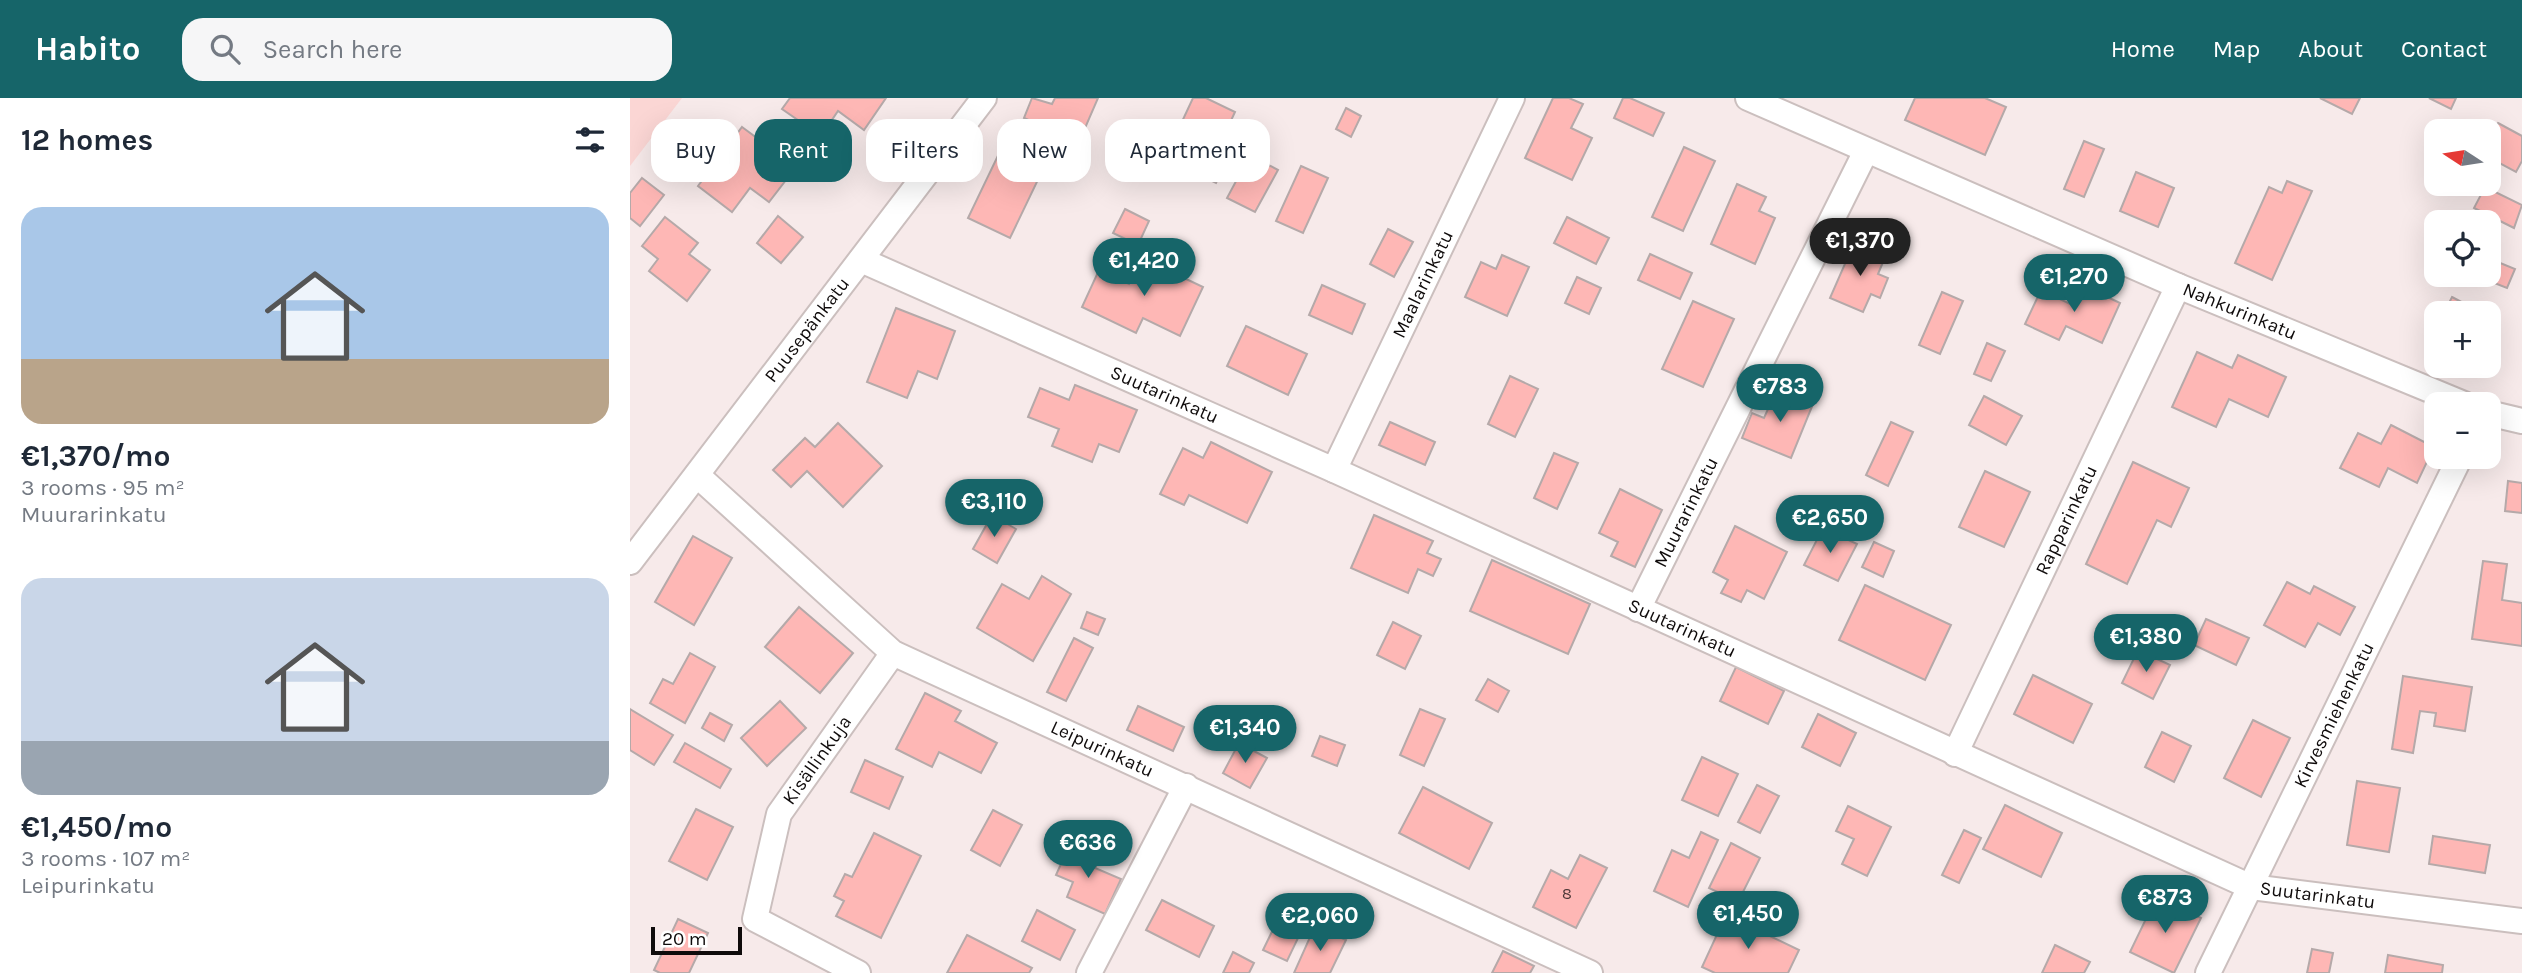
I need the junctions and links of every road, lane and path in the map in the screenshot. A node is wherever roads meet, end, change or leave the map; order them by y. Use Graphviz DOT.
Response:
graph roads {
  1 [pos="984,98"];
  2 [pos="1512,98"];
  3 [pos="1748,98"];
  4 [pos="1866,151"];
  5 [pos="861,260"];
  6 [pos="2178,286"];
  7 [pos="2434,392"];
  8 [pos="2501,416"];
  9 [pos="2522,421"];
  10 [pos="2454,469"];
  11 [pos="1334,470"];
  12 [pos="697,475"];
  13 [pos="630,562"];
  14 [pos="1638,609"];
  15 [pos="893,653"];
  16 [pos="1955,754"];
  17 [pos="1186,786"];
  18 [pos="2251,887"];
  19 [pos="2522,921"];
  20 [pos="858,973"];
  21 [pos="1089,973"];
  22 [pos="1590,973"];
  23 [pos="2208,973"];
  1 -- 5 [label="street, Puusepänkatu"];
  2 -- 11 [label="street, Maalarinkatu"];
  3 -- 4 [label="street, Nahkurinkatu"];
  4 -- 6 [label="street, Nahkurinkatu"];
  4 -- 14 [label="street, Muurarinkatu"];
  5 -- 11 [label="street, Suutarinkatu"];
  5 -- 12 [label="street, Puusepänkatu"];
  6 -- 7 [label="street, Nahkurinkatu"];
  6 -- 16 [label="street, Rapparinkatu"];
  8 -- 9 [label="street"];
  10 -- 18 [label="street, Kirvesmiehenkatu"];
  11 -- 14 [label="street, Suutarinkatu"];
  12 -- 13 [label="street, Puusepänkatu"];
  12 -- 15 [label="street, Leipurinkatu"];
  14 -- 16 [label="street, Suutarinkatu"];
  15 -- 17 [label="street, Leipurinkatu"];
  15 -- 20 [label="street, Kisällinkuja"];
  16 -- 18 [label="street, Suutarinkatu"];
  17 -- 21 [label="street"];
  17 -- 22 [label="street, Leipurinkatu"];
  18 -- 19 [label="street, Suutarinkatu"];
  18 -- 23 [label="street, Kirvesmiehenkatu"];
}
